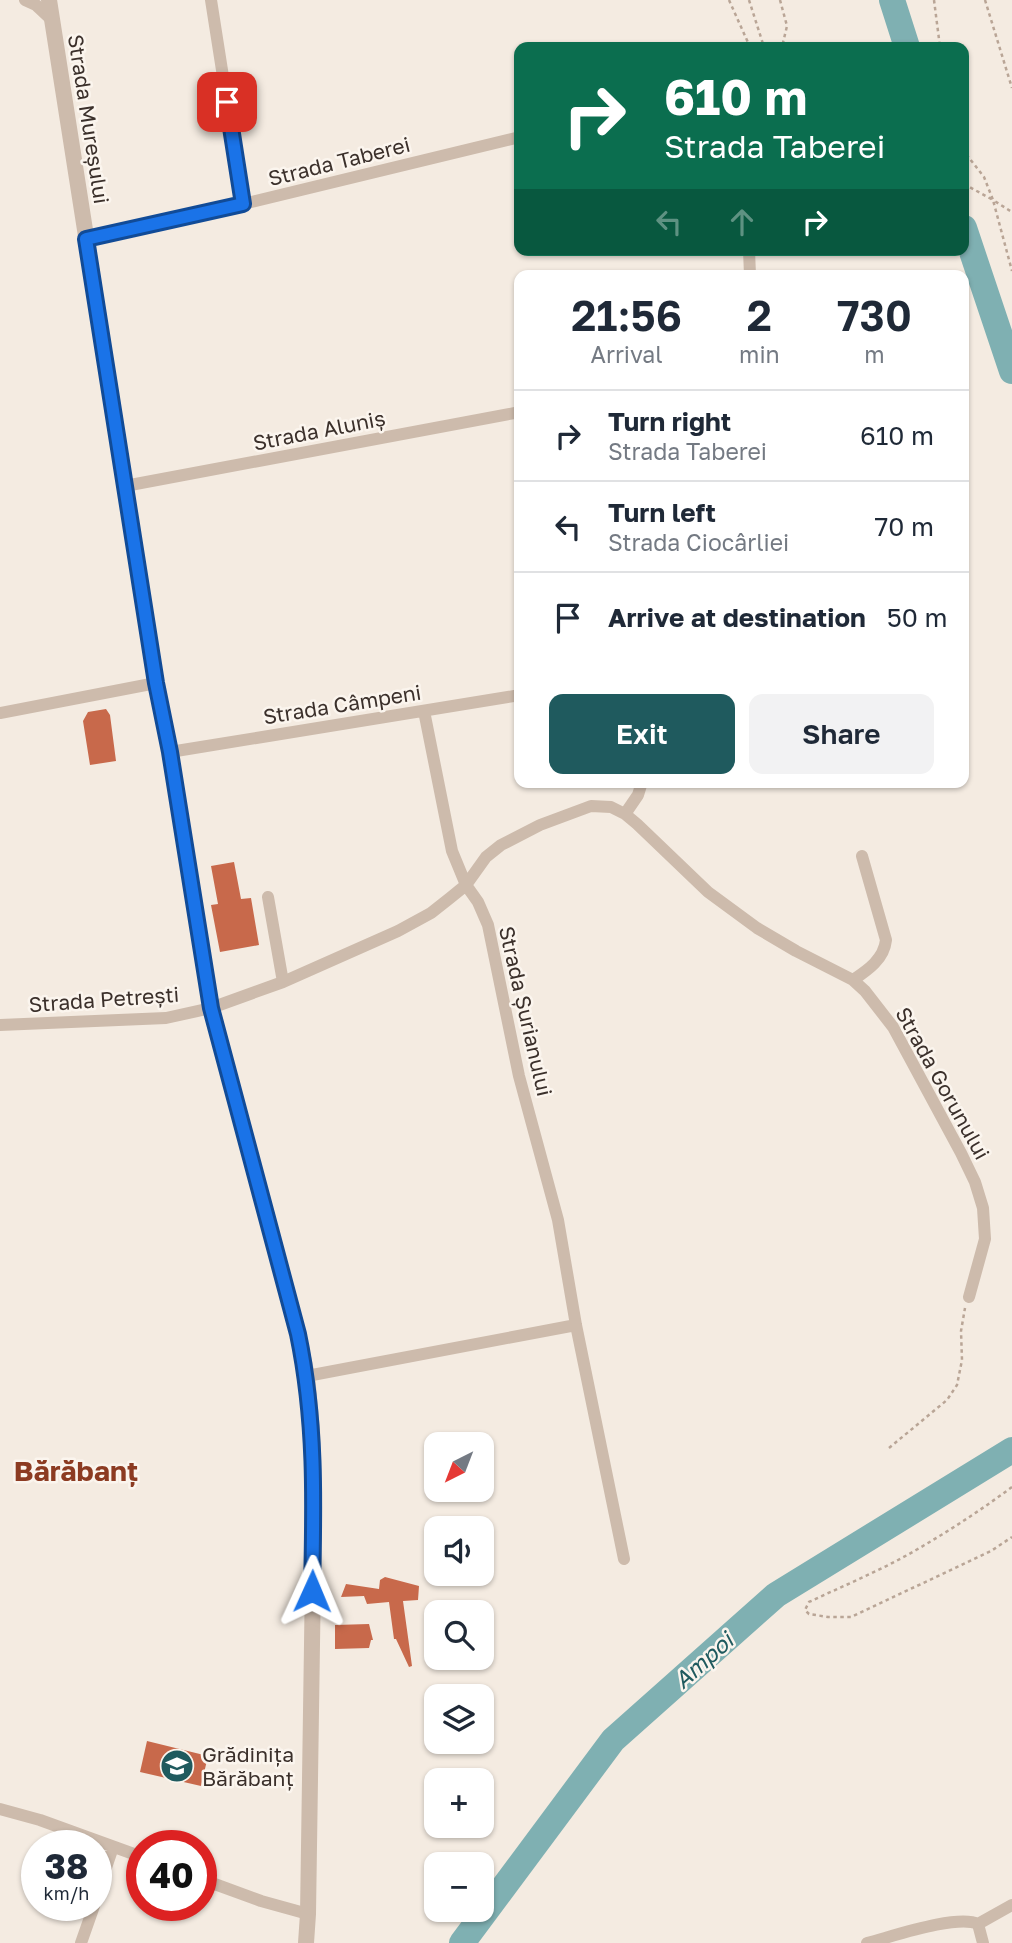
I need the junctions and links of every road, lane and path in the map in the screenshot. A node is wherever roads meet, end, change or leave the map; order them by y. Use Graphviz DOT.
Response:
graph roads {
  1 [pos="25,0"];
  2 [pos="49,0"];
  3 [pos="211,0"];
  4 [pos="729,0"];
  5 [pos="749,0"];
  6 [pos="780,0"];
  7 [pos="934,0"];
  8 [pos="985,0"];
  9 [pos="52,20"];
  10 [pos="748,42"];
  11 [pos="762,42"];
  12 [pos="783,42"];
  13 [pos="939,42"];
  14 [pos="1012,88"];
  15 [pos="514,138"];
  16 [pos="969,158"];
  17 [pos="969,187"];
  18 [pos="993,200"];
  19 [pos="243,204"];
  20 [pos="1012,212"];
  21 [pos="86,239"];
  22 [pos="1012,271"];
  23 [pos="514,413"];
  24 [pos="125,486"];
  25 [pos="156,683"];
  26 [pos="514,696"];
  27 [pos="424,710"];
  28 [pos="0,713"];
  29 [pos="170,752"];
  30 [pos="640,788"];
  31 [pos="625,814"];
  32 [pos="862,856"];
  33 [pos="466,885"];
  34 [pos="268,897"];
  35 [pos="853,980"];
  36 [pos="283,982"];
  37 [pos="211,1008"];
  38 [pos="0,1025"];
  39 [pos="969,1297"];
  40 [pos="576,1325"];
  41 [pos="307,1376"];
  42 [pos="889,1448"];
  43 [pos="1012,1487"];
  44 [pos="1012,1537"];
  45 [pos="624,1559"];
  46 [pos="0,1809"];
  47 [pos="113,1847"];
  48 [pos="112,1850"];
  49 [pos="126,1851"];
  50 [pos="217,1885"];
  51 [pos="1012,1905"];
  52 [pos="308,1914"];
  53 [pos="88,1921"];
  54 [pos="978,1924"];
  55 [pos="81,1943"];
  56 [pos="306,1943"];
  57 [pos="867,1943"];
  58 [pos="983,1943"];
  1 -- 9 [label="street"];
  2 -- 9 [label="street, Strada Mureșului"];
  3 -- 19 [label="street"];
  4 -- 10 [label="path"];
  5 -- 11 [label="path"];
  6 -- 12 [label="path"];
  7 -- 13 [label="path"];
  8 -- 14 [label="path"];
  9 -- 21 [label="street, Strada Mureșului"];
  15 -- 19 [label="street, Strada Taberei"];
  16 -- 18 [label="path"];
  17 -- 18 [label="path"];
  18 -- 20 [label="path"];
  18 -- 22 [label="path"];
  19 -- 21 [label="street, Strada Taberei"];
  21 -- 24 [label="street, Strada Mureșului"];
  23 -- 24 [label="street, Strada Aluniș"];
  24 -- 25 [label="street, Strada Mureșului"];
  25 -- 28 [label="street"];
  25 -- 29 [label="street, Strada Mureșului"];
  26 -- 27 [label="street, Strada Câmpeni"];
  27 -- 29 [label="street, Strada Câmpeni"];
  27 -- 33 [label="street, Strada Șurianului"];
  29 -- 37 [label="street, Strada Mureșului"];
  30 -- 31 [label="street"];
  31 -- 33 [label="street, Strada Gorunului"];
  31 -- 35 [label="street, Strada Gorunului"];
  32 -- 35 [label="street"];
  33 -- 36 [label="street, Strada Gorunului"];
  33 -- 40 [label="street, Strada Șurianului"];
  34 -- 36 [label="street"];
  35 -- 39 [label="street, Strada Gorunului"];
  36 -- 37 [label="street, Strada Gorunului"];
  37 -- 38 [label="street, Strada Petrești"];
  37 -- 41 [label="street, Strada Mureșului"];
  39 -- 42 [label="path"];
  40 -- 41 [label="street"];
  40 -- 45 [label="street, Strada Șurianului"];
  41 -- 52 [label="street, Strada Mureșului"];
  43 -- 44 [label="path"];
  46 -- 47 [label="street"];
  47 -- 48 [label="street"];
  47 -- 49 [label="street"];
  50 -- 52 [label="street"];
  51 -- 54 [label="street"];
  52 -- 56 [label="street, Strada Mureșului"];
  53 -- 55 [label="street"];
  54 -- 57 [label="street"];
  54 -- 58 [label="street"];
}
